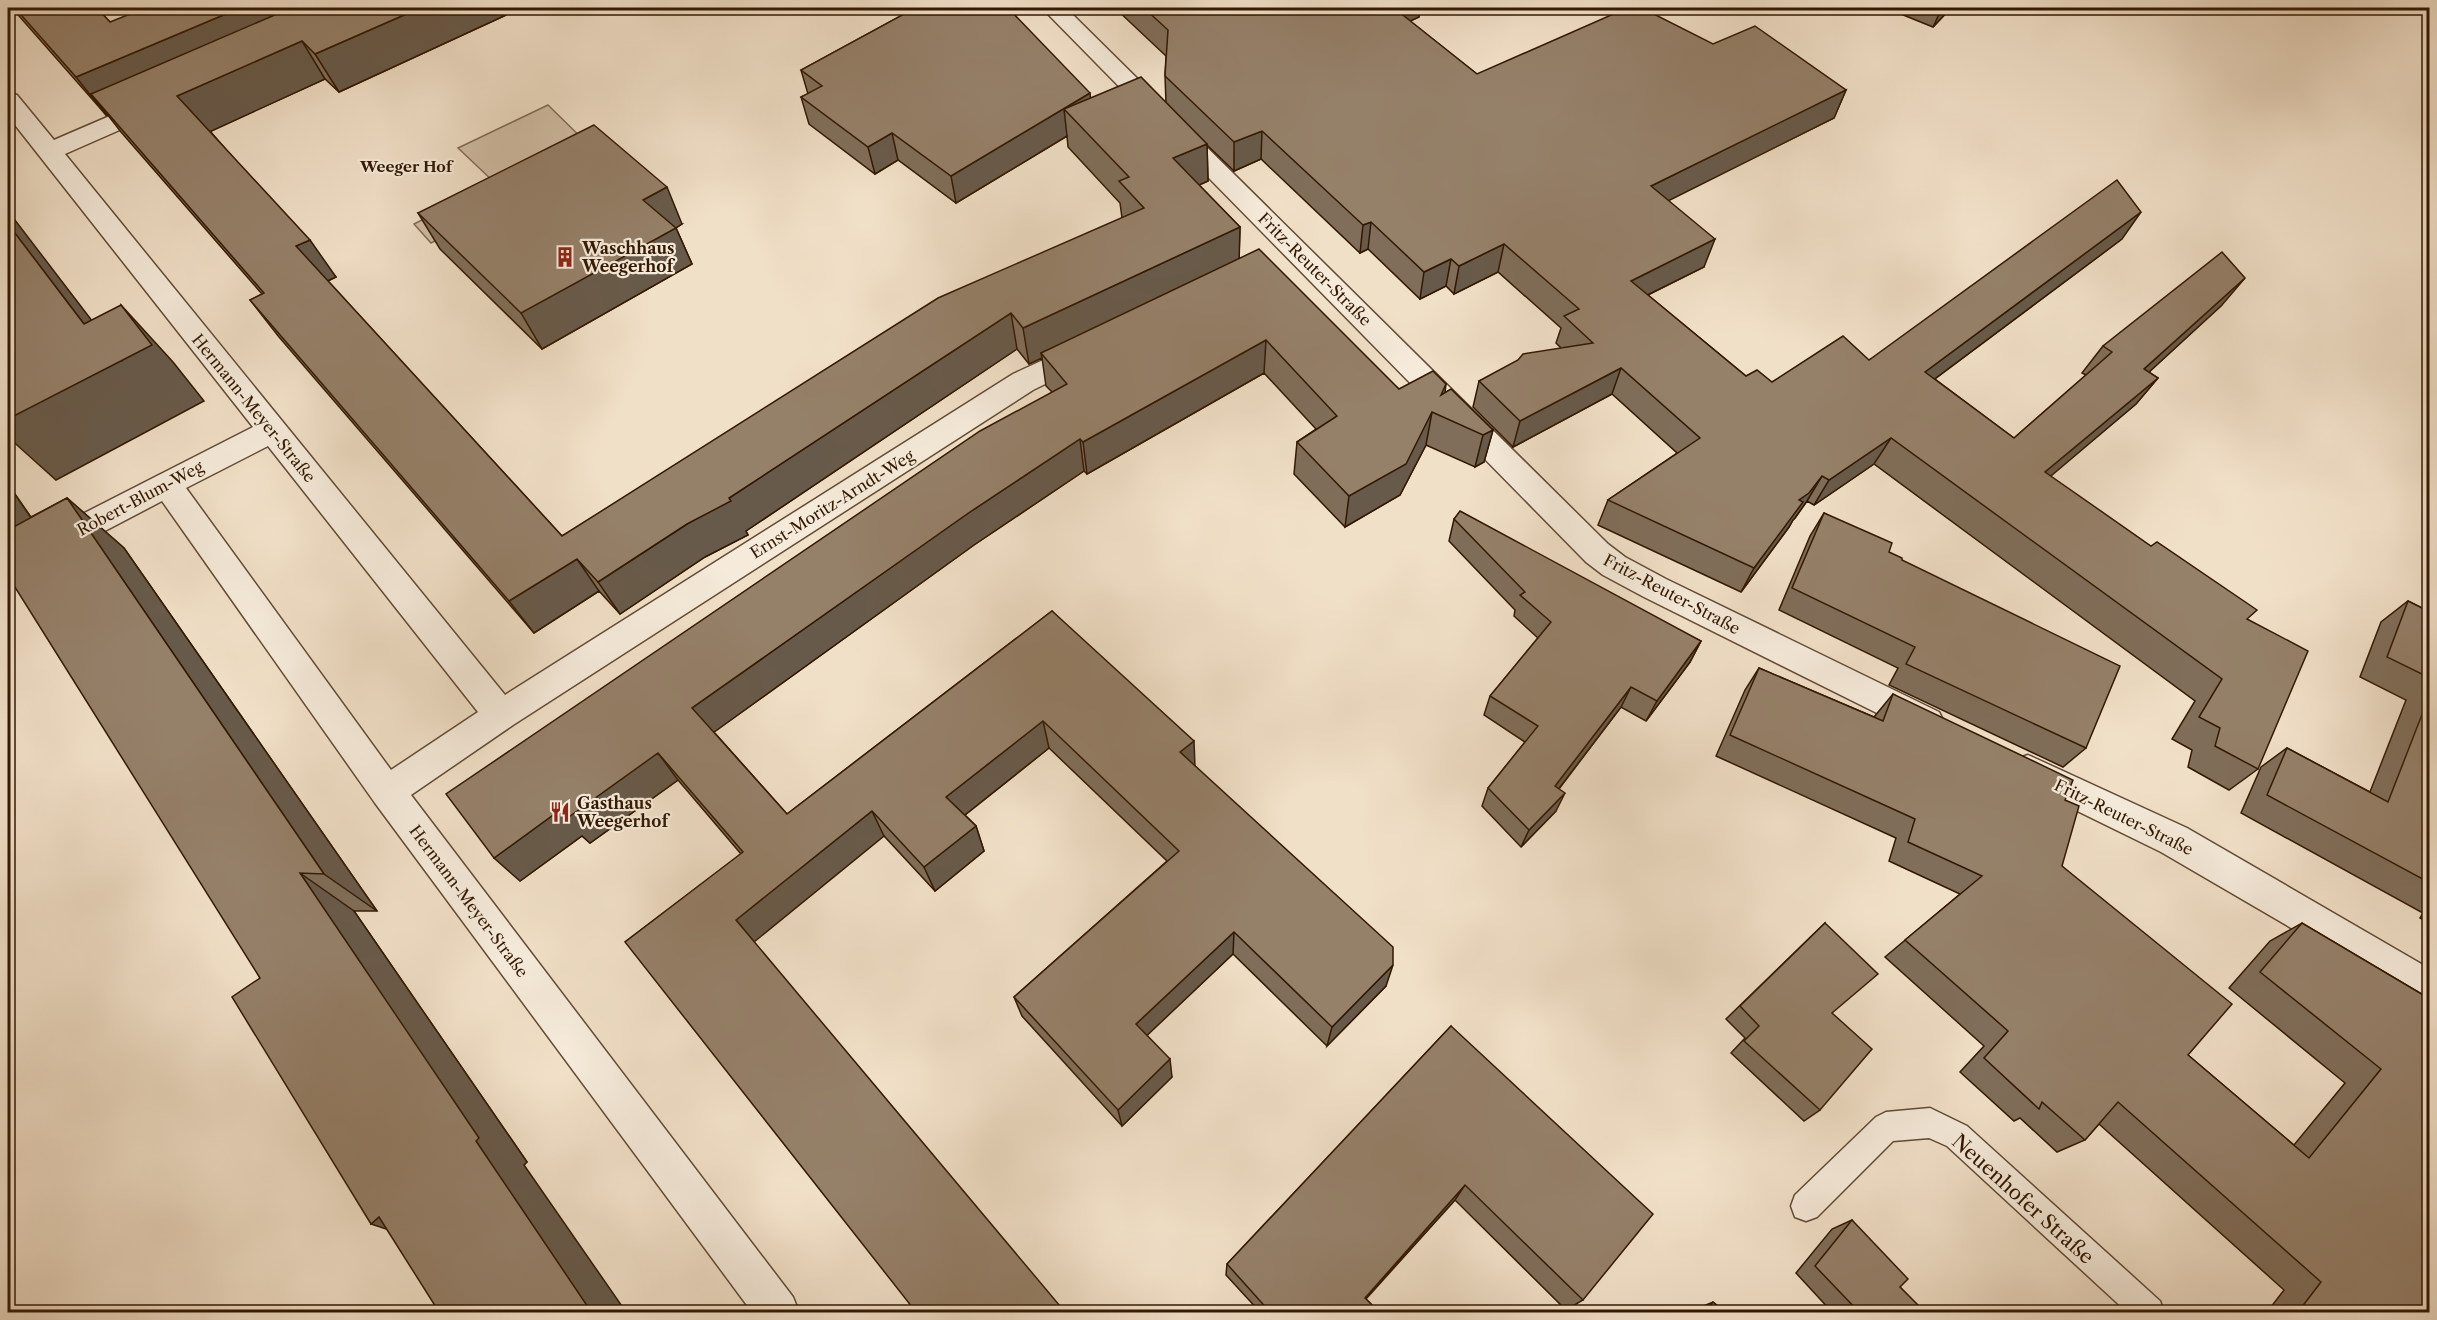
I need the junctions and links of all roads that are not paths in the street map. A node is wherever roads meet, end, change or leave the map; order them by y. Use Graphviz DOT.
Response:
graph roads {
  1 [pos="1053,8"];
  2 [pos="179,95"];
  3 [pos="8,100"];
  4 [pos="49,152"];
  5 [pos="1296,251"];
  6 [pos="1265,266"];
  7 [pos="1107,342"];
  8 [pos="272,430"];
  9 [pos="166,484"];
  10 [pos="8,567"];
  11 [pos="501,715"];
  12 [pos="1950,733"];
  13 [pos="2003,758"];
  14 [pos="387,792"];
  15 [pos="2430,991"];
  16 [pos="1806,1206"];
  17 [pos="771,1310"];
  18 [pos="2149,1312"];
  1 -- 5 [label="street, Fritz-Reuter-Straße"];
  2 -- 4 [label="street"];
  3 -- 4 [label="street, Hermann-Meyer-Straße"];
  4 -- 8 [label="street, Hermann-Meyer-Straße"];
  5 -- 6 [label="street"];
  5 -- 12 [label="street, Fritz-Reuter-Straße"];
  7 -- 11 [label="street, Ernst-Moritz-Arndt-Weg"];
  8 -- 9 [label="street, Robert-Blum-Weg"];
  8 -- 11 [label="street, Hermann-Meyer-Straße"];
  9 -- 10 [label="street, Robert-Blum-Weg"];
  9 -- 14 [label="street, Hermann-Meyer-Straße"];
  11 -- 14 [label="street, Ernst-Moritz-Arndt-Weg"];
  13 -- 15 [label="street, Fritz-Reuter-Straße"];
  14 -- 17 [label="street, Hermann-Meyer-Straße"];
  16 -- 18 [label="lane, Neuenhofer Straße"];
}
